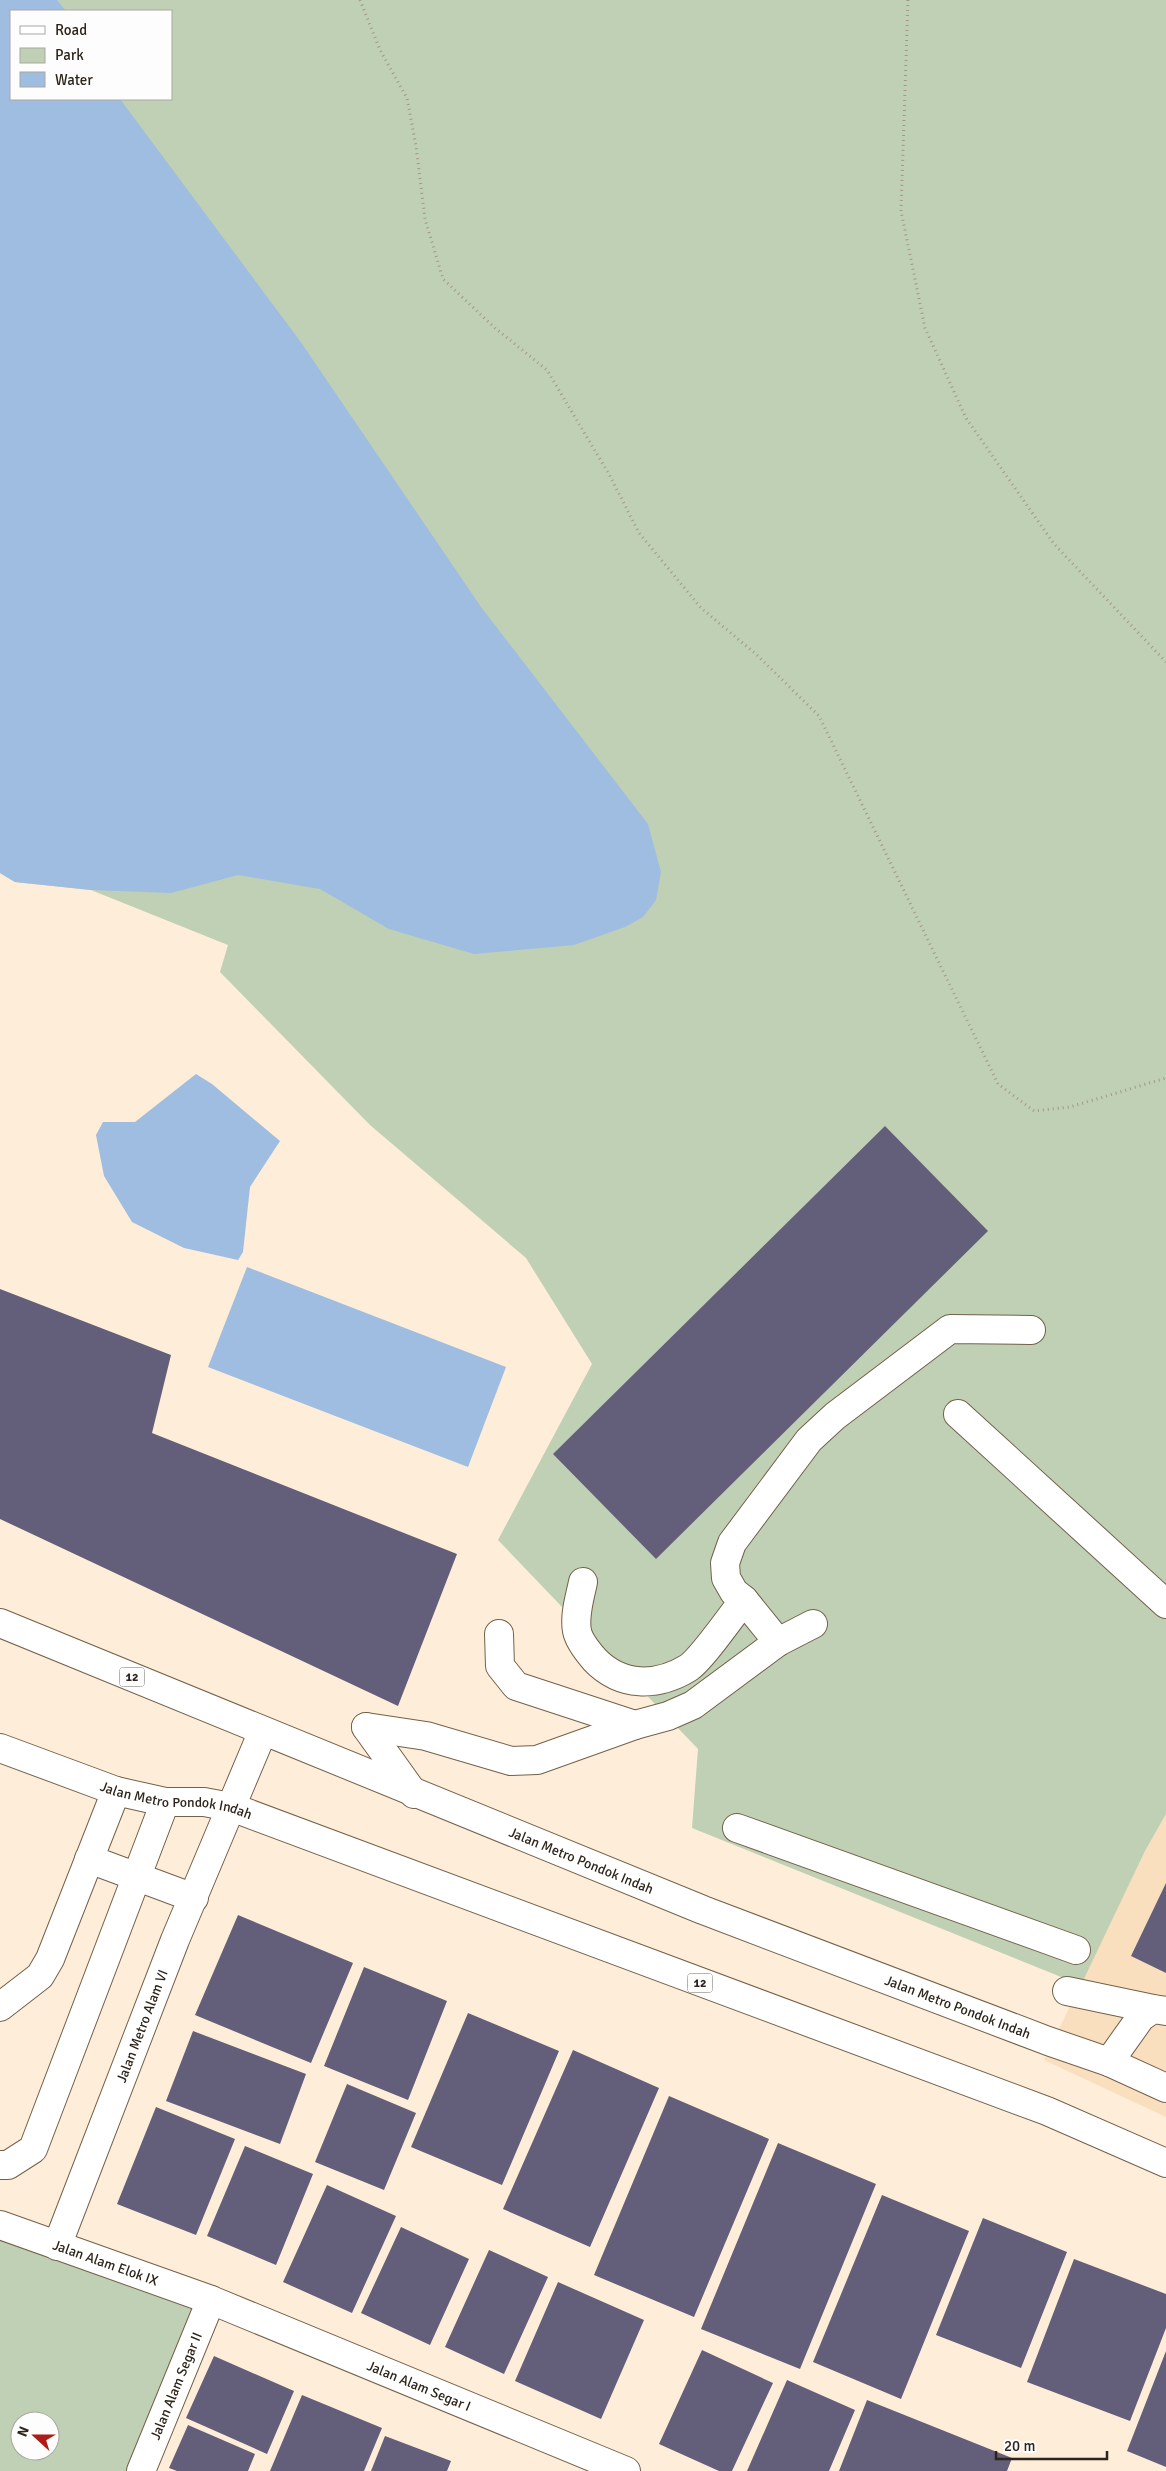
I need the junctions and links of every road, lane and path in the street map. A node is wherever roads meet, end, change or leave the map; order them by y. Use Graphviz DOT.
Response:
graph roads {
  1 [pos="360,0"];
  2 [pos="908,0"];
  3 [pos="1166,662"];
  4 [pos="1166,1078"];
  5 [pos="1031,1330"];
  6 [pos="958,1414"];
  7 [pos="583,1582"];
  8 [pos="744,1600"];
  9 [pos="1166,1604"];
  10 [pos="0,1624"];
  11 [pos="813,1624"];
  12 [pos="499,1634"];
  13 [pos="778,1642"];
  14 [pos="635,1725"];
  15 [pos="263,1731"];
  16 [pos="0,1748"];
  17 [pos="116,1792"];
  18 [pos="414,1794"];
  19 [pos="165,1802"];
  20 [pos="232,1807"];
  21 [pos="737,1828"];
  22 [pos="88,1859"];
  23 [pos="138,1877"];
  24 [pos="194,1898"];
  25 [pos="1076,1950"];
  26 [pos="1067,1991"];
  27 [pos="0,2007"];
  28 [pos="1159,2010"];
  29 [pos="1109,2062"];
  30 [pos="1166,2088"];
  31 [pos="1166,2163"];
  32 [pos="0,2165"];
  33 [pos="0,2224"];
  34 [pos="58,2246"];
  35 [pos="211,2300"];
  36 [pos="142,2471"];
  37 [pos="626,2471"];
  1 -- 4 [label="path"];
  2 -- 3 [label="path"];
  5 -- 8 [label="main road"];
  6 -- 9 [label="main road"];
  7 -- 8 [label="main road"];
  8 -- 13 [label="main road"];
  10 -- 15 [label="main road, Jalan Metro Pondok Indah / 12"];
  11 -- 13 [label="main road"];
  12 -- 14 [label="main road"];
  13 -- 14 [label="main road"];
  14 -- 18 [label="main road"];
  15 -- 18 [label="main road, Jalan Metro Pondok Indah / 12"];
  15 -- 20 [label="main road, Jalan Metro Alam VI"];
  16 -- 17 [label="main road, Jalan Metro Pondok Indah / 12"];
  17 -- 19 [label="main road, Jalan Metro Pondok Indah / 12"];
  17 -- 22 [label="main road"];
  18 -- 29 [label="main road, Jalan Metro Pondok Indah / 12"];
  19 -- 20 [label="main road, Jalan Metro Pondok Indah / 12"];
  19 -- 23 [label="main road"];
  20 -- 24 [label="main road, Jalan Metro Alam VI"];
  20 -- 31 [label="main road, Jalan Metro Pondok Indah / 12"];
  21 -- 25 [label="main road"];
  22 -- 23 [label="main road"];
  22 -- 27 [label="main road"];
  23 -- 24 [label="main road"];
  23 -- 32 [label="main road"];
  24 -- 34 [label="main road, Jalan Metro Alam VI"];
  26 -- 28 [label="main road"];
  28 -- 29 [label="main road"];
  29 -- 30 [label="main road, Jalan Metro Pondok Indah / 12"];
  33 -- 34 [label="main road, Jalan Alam Elok IX"];
  34 -- 35 [label="main road, Jalan Alam Elok IX"];
  35 -- 36 [label="main road, Jalan Alam Segar II"];
  35 -- 37 [label="main road, Jalan Alam Segar I"];
}
